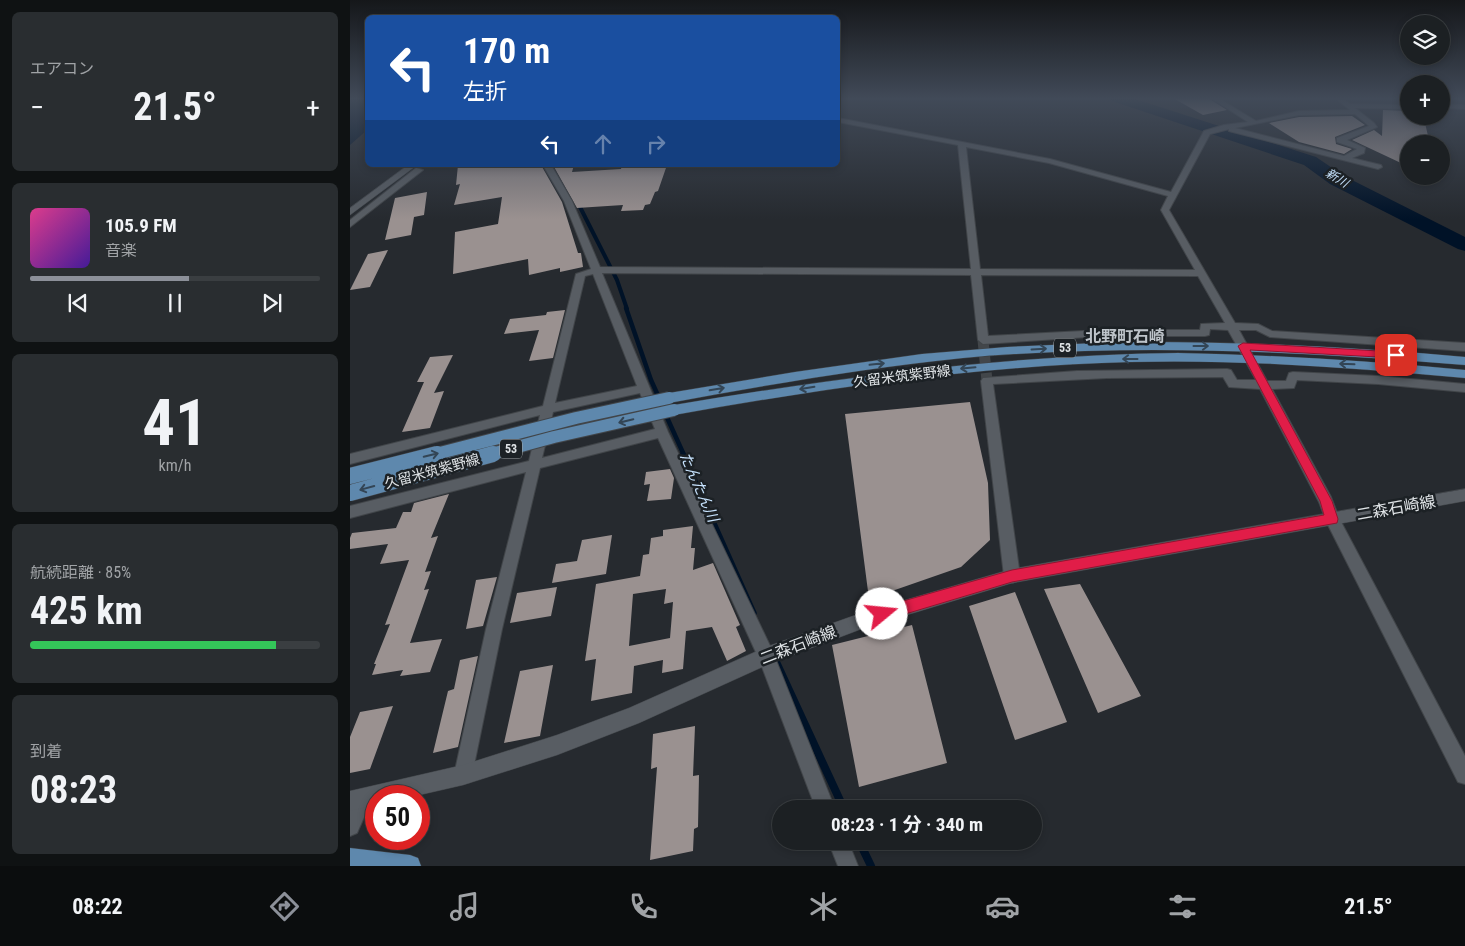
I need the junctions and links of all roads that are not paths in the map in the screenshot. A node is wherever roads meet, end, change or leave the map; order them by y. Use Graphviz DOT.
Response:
graph roads {
  1 [pos="929,138"];
  2 [pos="1204,138"];
  3 [pos="1269,138"];
  4 [pos="1344,138"];
  5 [pos="962,145"];
  6 [pos="1343,159"];
  7 [pos="416,167"];
  8 [pos="548,167"];
  9 [pos="1378,167"];
  10 [pos="1173,195"];
  11 [pos="350,212"];
  12 [pos="350,224"];
  13 [pos="597,270"];
  14 [pos="976,272"];
  15 [pos="1200,273"];
  16 [pos="1231,327"];
  17 [pos="1243,346"];
  18 [pos="1465,347"];
  19 [pos="1249,360"];
  20 [pos="1465,362"];
  21 [pos="1465,374"];
  22 [pos="1263,385"];
  23 [pos="644,388"];
  24 [pos="1465,388"];
  25 [pos="671,404"];
  26 [pos="548,409"];
  27 [pos="662,432"];
  28 [pos="350,459"];
  29 [pos="533,464"];
  30 [pos="350,476"];
  31 [pos="350,493"];
  32 [pos="1465,496"];
  33 [pos="350,512"];
  34 [pos="1332,519"];
  35 [pos="1012,576"];
  36 [pos="766,656"];
  37 [pos="463,775"];
  38 [pos="1465,775"];
  39 [pos="356,800"];
  40 [pos="822,800"];
  41 [pos="350,826"];
  42 [pos="842,850"];
  43 [pos="350,859"];
  44 [pos="410,866"];
  45 [pos="848,866"];
  1 -- 5 [label="street"];
  2 -- 10 [label="street"];
  3 -- 6 [label="street"];
  4 -- 6 [label="street"];
  5 -- 10 [label="street"];
  5 -- 14 [label="street"];
  6 -- 9 [label="street"];
  7 -- 11 [label="main road"];
  7 -- 12 [label="street"];
  8 -- 13 [label="street"];
  10 -- 15 [label="street"];
  13 -- 14 [label="street"];
  13 -- 23 [label="street"];
  13 -- 26 [label="street"];
  14 -- 15 [label="street"];
  14 -- 16 [label="street"];
  15 -- 16 [label="street"];
  16 -- 17 [label="street"];
  16 -- 18 [label="street"];
  17 -- 19 [label="street"];
  17 -- 20 [label="main road, 久留米筑紫野線 / 53"];
  25 -- 17 [label="main road, 久留米筑紫野線 / 53, one-way"];
  21 -- 19 [label="main road, 久留米筑紫野線 / 53, one-way"];
  19 -- 22 [label="street"];
  19 -- 25 [label="main road, 久留米筑紫野線 / 53, one-way"];
  22 -- 24 [label="street"];
  22 -- 34 [label="street"];
  22 -- 35 [label="street"];
  23 -- 26 [label="street"];
  23 -- 27 [label="street"];
  30 -- 25 [label="main road, 久留米筑紫野線 / 53, one-way, bridge"];
  25 -- 31 [label="main road, 久留米筑紫野線 / 53, one-way, bridge"];
  26 -- 28 [label="street"];
  26 -- 29 [label="street"];
  27 -- 29 [label="street"];
  27 -- 36 [label="street"];
  29 -- 33 [label="street"];
  29 -- 37 [label="street"];
  32 -- 34 [label="main road, 二森石崎線"];
  34 -- 35 [label="main road, 二森石崎線"];
  34 -- 38 [label="street"];
  35 -- 36 [label="main road, 二森石崎線"];
  36 -- 37 [label="main road, 二森石崎線"];
  36 -- 40 [label="street"];
  37 -- 39 [label="main road, 二森石崎線"];
  39 -- 41 [label="street"];
  42 -- 45 [label="street"];
  43 -- 44 [label="main road"];
}
